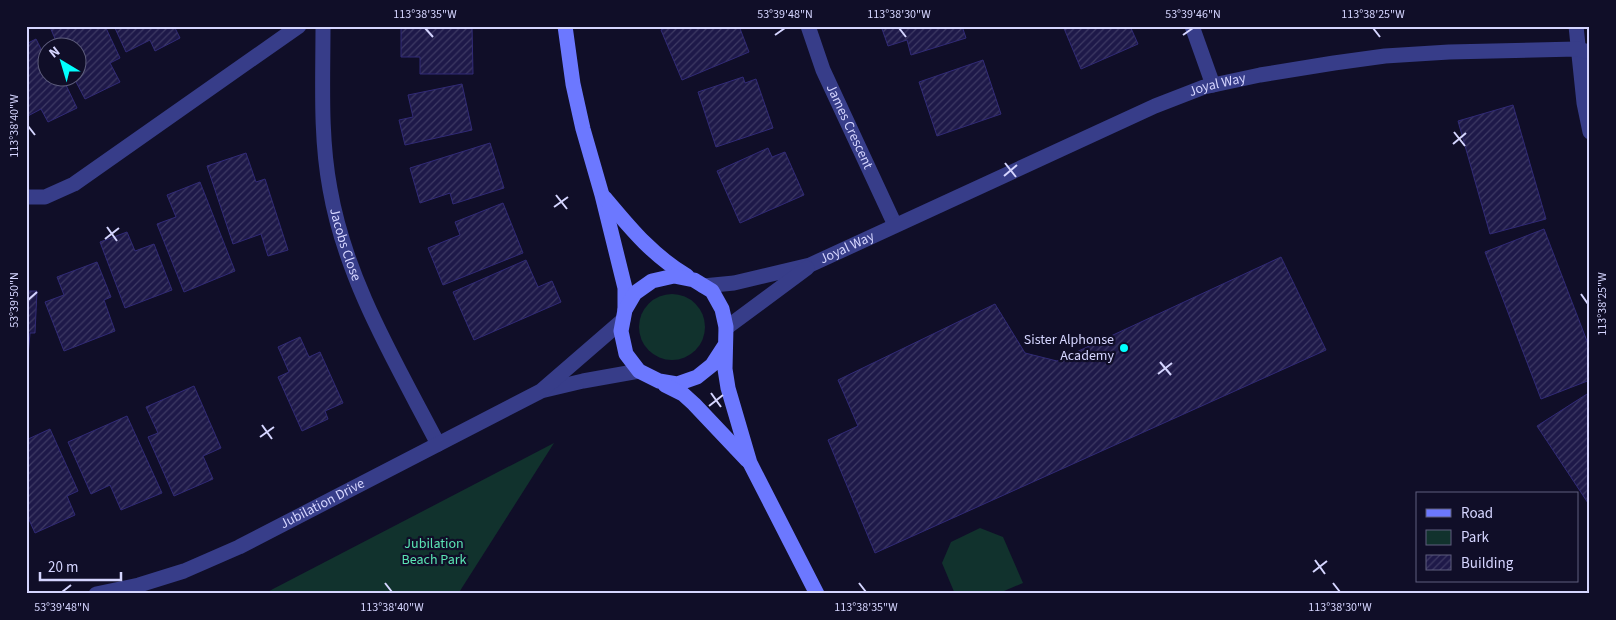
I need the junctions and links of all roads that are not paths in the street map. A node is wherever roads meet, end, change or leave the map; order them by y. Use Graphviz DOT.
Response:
graph roads {
  1 [pos="299,26"];
  2 [pos="323,26"];
  3 [pos="565,26"];
  4 [pos="808,26"];
  5 [pos="1192,26"];
  6 [pos="1576,26"];
  7 [pos="1583,50"];
  8 [pos="1213,85"];
  9 [pos="1590,132"];
  10 [pos="602,195"];
  11 [pos="26,197"];
  12 [pos="895,225"];
  13 [pos="810,265"];
  14 [pos="698,283"];
  15 [pos="624,315"];
  16 [pos="726,328"];
  17 [pos="724,345"];
  18 [pos="640,371"];
  19 [pos="659,381"];
  20 [pos="541,391"];
  21 [pos="438,444"];
  22 [pos="750,463"];
  23 [pos="96,594"];
  24 [pos="817,594"];
  1 -- 11 [label="street"];
  2 -- 21 [label="street, Jacobs Close"];
  3 -- 10 [label="street"];
  4 -- 12 [label="street, James Crescent"];
  5 -- 8 [label="street"];
  6 -- 7 [label="street"];
  7 -- 8 [label="street, Joyal Way"];
  7 -- 9 [label="street"];
  8 -- 12 [label="street, Joyal Way"];
  10 -- 14 [label="street"];
  10 -- 15 [label="street"];
  12 -- 13 [label="street, Joyal Way"];
  13 -- 14 [label="street, Joyal Way"];
  13 -- 16 [label="street, Joyal Way"];
  14 -- 15 [label="street"];
  14 -- 16 [label="street"];
  15 -- 18 [label="street"];
  15 -- 20 [label="street, Jubilation Drive"];
  16 -- 17 [label="street"];
  17 -- 19 [label="street"];
  17 -- 22 [label="street"];
  18 -- 19 [label="street"];
  18 -- 20 [label="street, Jubilation Drive"];
  19 -- 22 [label="street"];
  20 -- 21 [label="street, Jubilation Drive"];
  21 -- 23 [label="street, Jubilation Drive"];
  22 -- 24 [label="street"];
}
